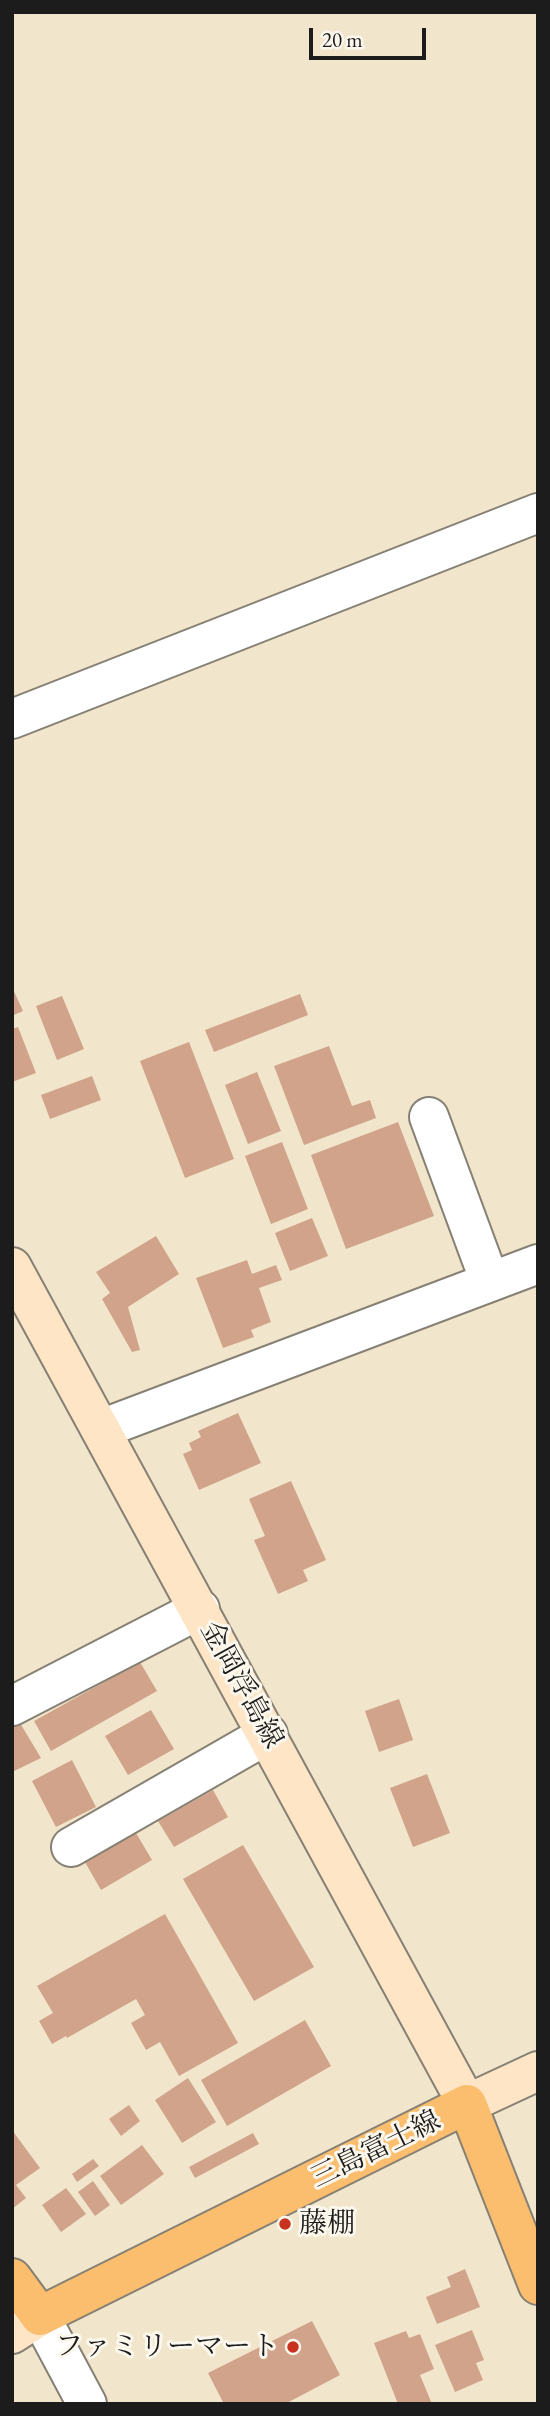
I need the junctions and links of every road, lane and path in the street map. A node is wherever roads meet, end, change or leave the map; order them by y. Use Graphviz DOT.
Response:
graph roads {
  1 [pos="538,513"];
  2 [pos="12,719"];
  3 [pos="429,1117"];
  4 [pos="538,1264"];
  5 [pos="12,1267"];
  6 [pos="490,1282"];
  7 [pos="101,1429"];
  8 [pos="200,1609"];
  9 [pos="12,1706"];
  10 [pos="268,1734"];
  11 [pos="71,1847"];
  12 [pos="538,2071"];
  13 [pos="467,2104"];
  14 [pos="12,2278"];
  15 [pos="538,2286"];
  16 [pos="26,2325"];
  17 [pos="87,2404"];
  1 -- 2 [label="street"];
  3 -- 6 [label="street"];
  4 -- 6 [label="street"];
  5 -- 7 [label="street, 金岡浮島線"];
  6 -- 7 [label="street"];
  7 -- 8 [label="street, 金岡浮島線"];
  8 -- 9 [label="street"];
  8 -- 10 [label="street, 金岡浮島線"];
  10 -- 11 [label="street"];
  10 -- 13 [label="street, 金岡浮島線"];
  12 -- 13 [label="street"];
  13 -- 15 [label="main road, 三島富士線"];
  13 -- 16 [label="main road, 三島富士線"];
  14 -- 16 [label="main road"];
  16 -- 17 [label="street"];
}
